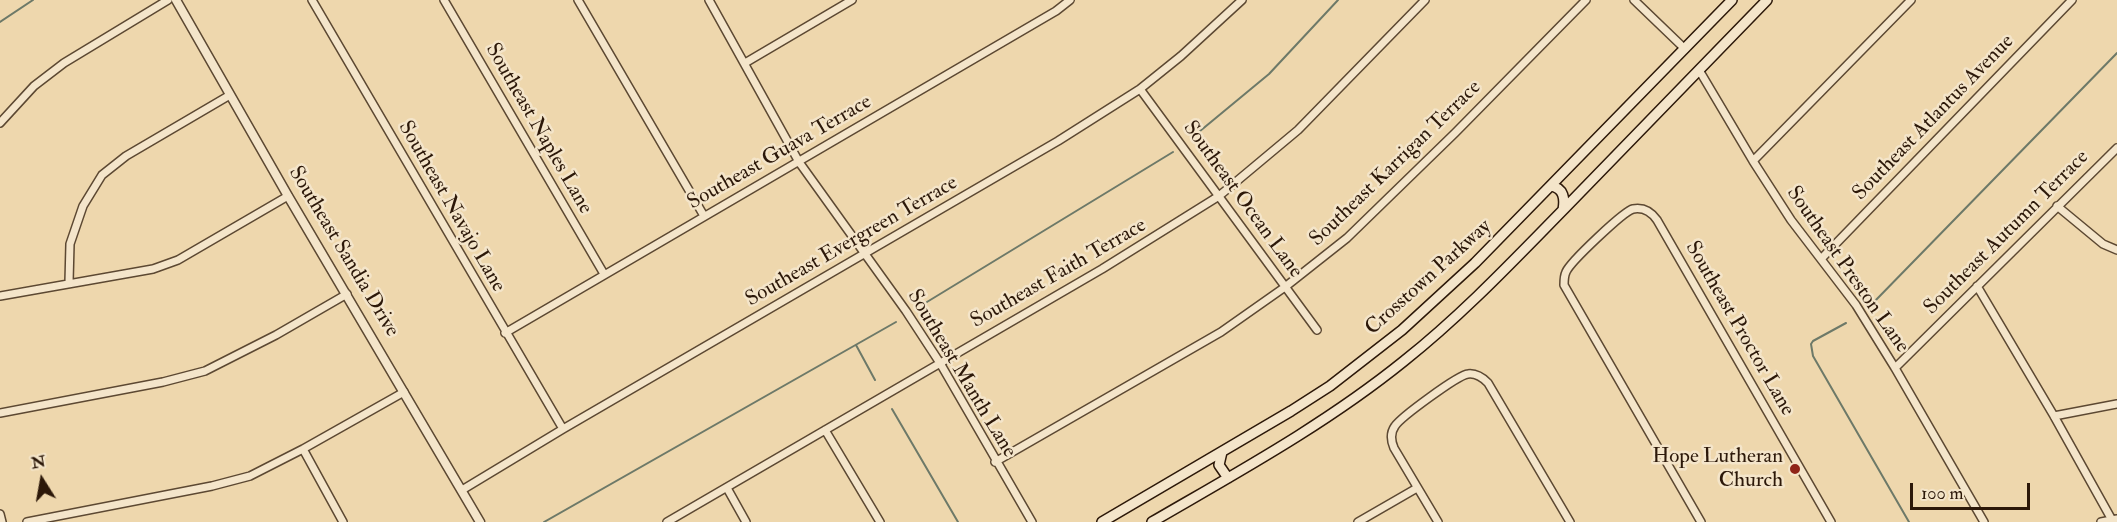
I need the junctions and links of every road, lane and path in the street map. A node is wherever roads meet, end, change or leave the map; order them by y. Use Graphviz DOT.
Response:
graph roads {
  1 [pos="168,0"];
  2 [pos="176,0"];
  3 [pos="312,0"];
  4 [pos="444,0"];
  5 [pos="578,0"];
  6 [pos="709,0"];
  7 [pos="852,0"];
  8 [pos="1070,0"];
  9 [pos="1242,0"];
  10 [pos="1425,0"];
  11 [pos="1586,0"];
  12 [pos="1634,0"];
  13 [pos="1732,0"];
  14 [pos="1767,0"];
  15 [pos="1911,0"];
  16 [pos="2072,0"];
  17 [pos="1685,49"];
  18 [pos="745,63"];
  19 [pos="1699,70"];
  20 [pos="1140,89"];
  21 [pos="230,95"];
  22 [pos="0,123"];
  23 [pos="2117,148"];
  24 [pos="1753,161"];
  25 [pos="799,162"];
  26 [pos="1551,186"];
  27 [pos="288,196"];
  28 [pos="1219,196"];
  29 [pos="2057,206"];
  30 [pos="1563,210"];
  31 [pos="705,216"];
  32 [pos="2117,250"];
  33 [pos="864,255"];
  34 [pos="1821,259"];
  35 [pos="604,274"];
  36 [pos="69,282"];
  37 [pos="1977,286"];
  38 [pos="1285,287"];
  39 [pos="347,294"];
  40 [pos="0,296"];
  41 [pos="1317,330"];
  42 [pos="505,333"];
  43 [pos="940,363"];
  44 [pos="1895,368"];
  45 [pos="404,392"];
  46 [pos="2117,404"];
  47 [pos="0,413"];
  48 [pos="2054,416"];
  49 [pos="563,429"];
  50 [pos="825,430"];
  51 [pos="303,449"];
  52 [pos="1222,452"];
  53 [pos="995,462"];
  54 [pos="1228,478"];
  55 [pos="726,488"];
  56 [pos="1417,488"];
  57 [pos="462,490"];
  58 [pos="0,514"];
  59 [pos="2114,519"];
  60 [pos="2,522"];
  61 [pos="27,522"];
  62 [pos="343,522"];
  63 [pos="480,522"];
  64 [pos="667,522"];
  65 [pos="746,522"];
  66 [pos="880,522"];
  67 [pos="1032,522"];
  68 [pos="1102,522"];
  69 [pos="1152,522"];
  70 [pos="1359,522"];
  71 [pos="1438,522"];
  72 [pos="1570,522"];
  73 [pos="1701,522"];
  74 [pos="1831,522"];
  75 [pos="1984,522"];
  76 [pos="2101,522"];
  1 -- 22 [label="street"];
  2 -- 21 [label="street, Southeast Sandia Drive"];
  3 -- 42 [label="street, Southeast Navajo Lane"];
  4 -- 35 [label="street, Southeast Naples Lane"];
  5 -- 31 [label="street"];
  6 -- 18 [label="street, Southeast Manth Lane"];
  7 -- 18 [label="street"];
  8 -- 25 [label="street, Southeast Guava Terrace"];
  9 -- 20 [label="street, Southeast Evergreen Terrace"];
  10 -- 28 [label="street, Southeast Faith Terrace"];
  11 -- 38 [label="street, Southeast Karrigan Terrace"];
  12 -- 17 [label="street"];
  13 -- 17 [label="main road, Crosstown Parkway"];
  14 -- 19 [label="main road, Crosstown Parkway"];
  15 -- 24 [label="street"];
  16 -- 34 [label="street, Southeast Atlantus Avenue"];
  17 -- 26 [label="main road, Crosstown Parkway"];
  18 -- 25 [label="street, Southeast Manth Lane"];
  19 -- 24 [label="street, Southeast Preston Lane"];
  19 -- 30 [label="main road, Crosstown Parkway"];
  20 -- 28 [label="street, Southeast Ocean Lane"];
  20 -- 33 [label="street, Southeast Evergreen Terrace"];
  21 -- 27 [label="street, Southeast Sandia Drive"];
  21 -- 36 [label="street"];
  23 -- 29 [label="street, Southeast Autumn Terrace"];
  24 -- 34 [label="street, Southeast Preston Lane"];
  25 -- 31 [label="street, Southeast Guava Terrace"];
  25 -- 33 [label="street, Southeast Manth Lane"];
  26 -- 30 [label="main road"];
  26 -- 52 [label="main road, Crosstown Parkway"];
  27 -- 36 [label="street"];
  27 -- 39 [label="street, Southeast Sandia Drive"];
  28 -- 38 [label="street, Southeast Ocean Lane"];
  28 -- 43 [label="street, Southeast Faith Terrace"];
  29 -- 32 [label="street"];
  29 -- 37 [label="street, Southeast Autumn Terrace"];
  30 -- 54 [label="main road, Crosstown Parkway"];
  31 -- 35 [label="street, Southeast Guava Terrace"];
  33 -- 43 [label="street, Southeast Manth Lane"];
  33 -- 49 [label="street, Southeast Evergreen Terrace"];
  34 -- 44 [label="street, Southeast Preston Lane"];
  35 -- 42 [label="street, Southeast Guava Terrace"];
  36 -- 40 [label="street"];
  37 -- 44 [label="street, Southeast Autumn Terrace"];
  37 -- 48 [label="street"];
  38 -- 41 [label="street, Southeast Ocean Lane"];
  38 -- 53 [label="street, Southeast Karrigan Terrace"];
  39 -- 45 [label="street, Southeast Sandia Drive"];
  39 -- 47 [label="street"];
  42 -- 49 [label="street, Southeast Navajo Lane"];
  43 -- 50 [label="street, Southeast Faith Terrace"];
  43 -- 53 [label="street, Southeast Manth Lane"];
  44 -- 75 [label="street, Southeast Preston Lane"];
  45 -- 51 [label="street"];
  45 -- 57 [label="street, Southeast Sandia Drive"];
  46 -- 48 [label="street"];
  48 -- 59 [label="street"];
  49 -- 57 [label="street, Southeast Evergreen Terrace"];
  50 -- 55 [label="street, Southeast Faith Terrace"];
  50 -- 66 [label="street"];
  51 -- 61 [label="street"];
  51 -- 62 [label="street"];
  52 -- 54 [label="main road"];
  52 -- 68 [label="main road, Crosstown Parkway"];
  53 -- 67 [label="street, Southeast Manth Lane"];
  54 -- 69 [label="main road, Crosstown Parkway"];
  55 -- 64 [label="street, Southeast Faith Terrace"];
  55 -- 65 [label="street"];
  56 -- 70 [label="street"];
  56 -- 71 [label="street"];
  56 -- 72 [label="street"];
  57 -- 63 [label="street, Southeast Sandia Drive"];
  58 -- 60 [label="street"];
  59 -- 76 [label="street"];
  73 -- 74 [label="street, Southeast Proctor Lane"];
}
